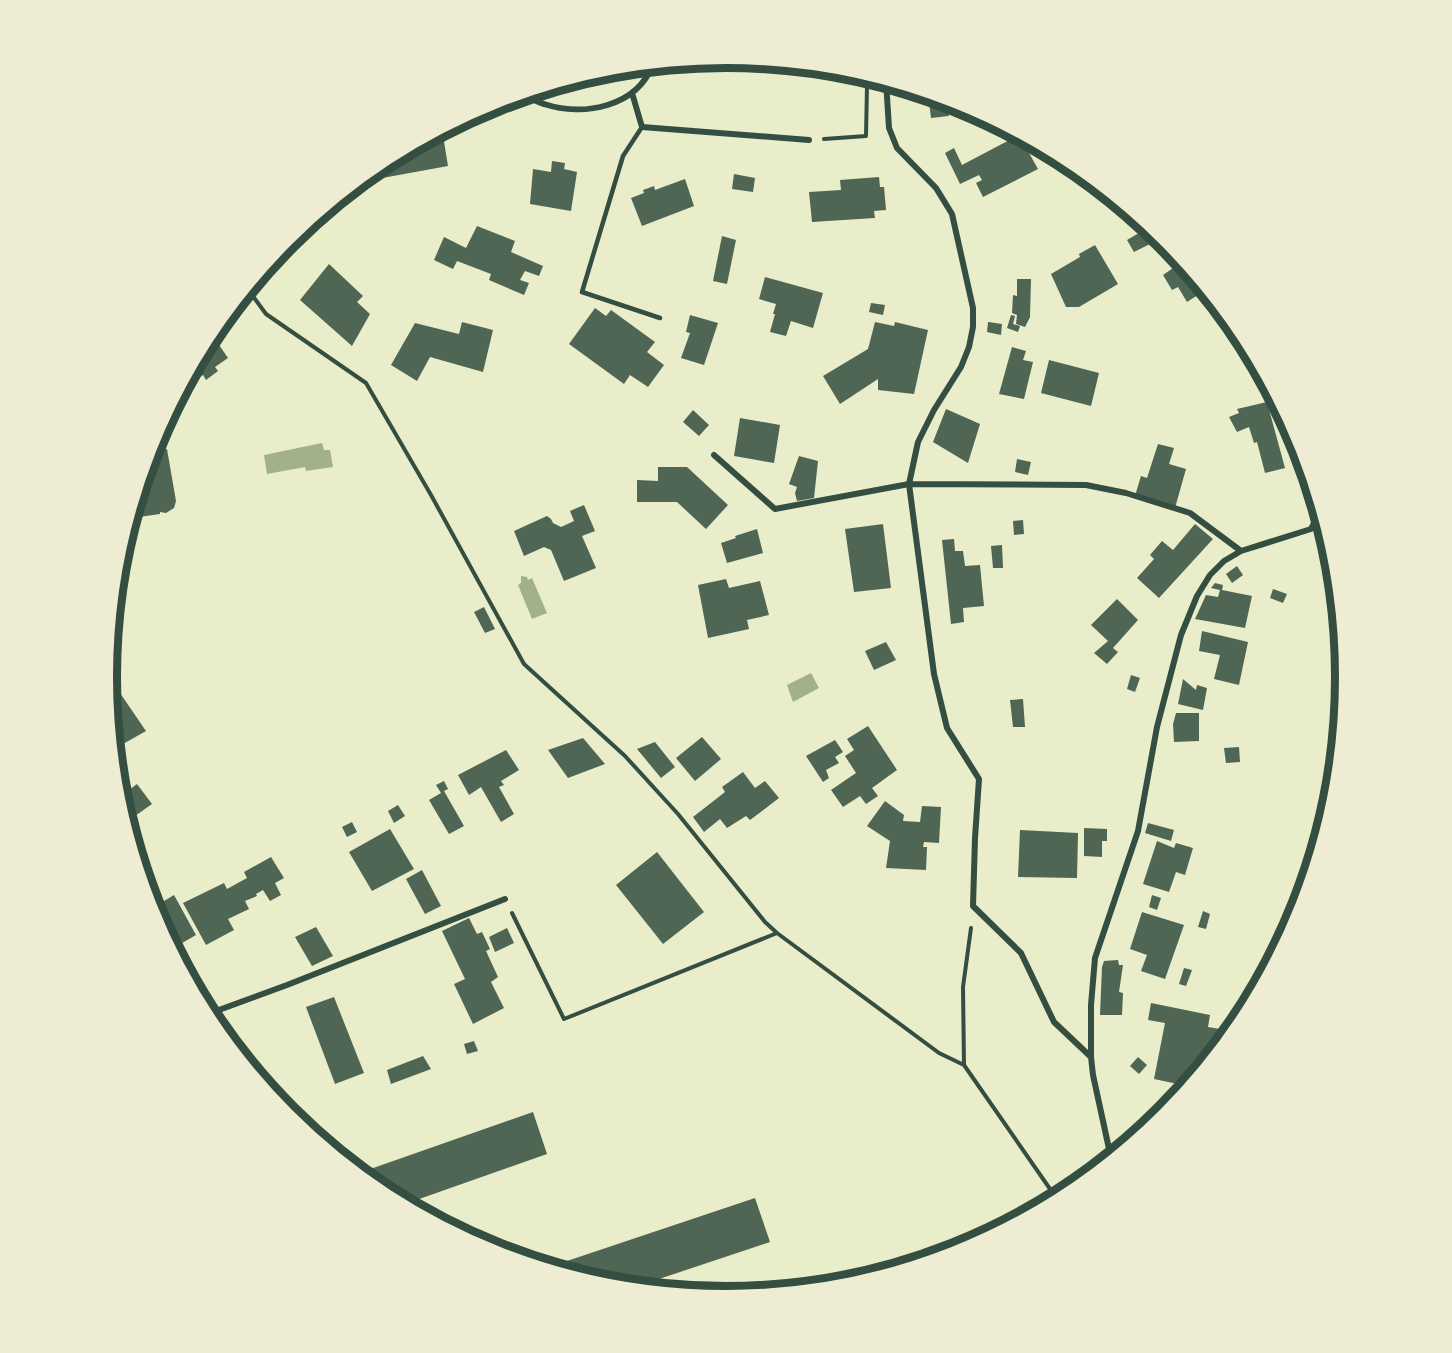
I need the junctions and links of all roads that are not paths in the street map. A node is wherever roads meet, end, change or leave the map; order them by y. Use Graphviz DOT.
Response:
graph roads {
  1 [pos="648,73"];
  2 [pos="886,89"];
  3 [pos="632,93"];
  4 [pos="532,99"];
  5 [pos="642,127"];
  6 [pos="809,140"];
  7 [pos="660,318"];
  8 [pos="714,454"];
  9 [pos="909,484"];
  10 [pos="1315,522"];
  11 [pos="1241,551"];
  12 [pos="505,899"];
  13 [pos="217,1010"];
  14 [pos="1091,1057"];
  15 [pos="1109,1150"];
  1 -- 3 [label="street"];
  2 -- 9 [label="street"];
  3 -- 4 [label="street"];
  3 -- 5 [label="street"];
  5 -- 6 [label="street"];
  5 -- 7 [label="lane"];
  8 -- 9 [label="street"];
  9 -- 11 [label="street"];
  9 -- 14 [label="street"];
  10 -- 11 [label="street"];
  11 -- 14 [label="street"];
  12 -- 13 [label="street"];
  14 -- 15 [label="street"];
}
